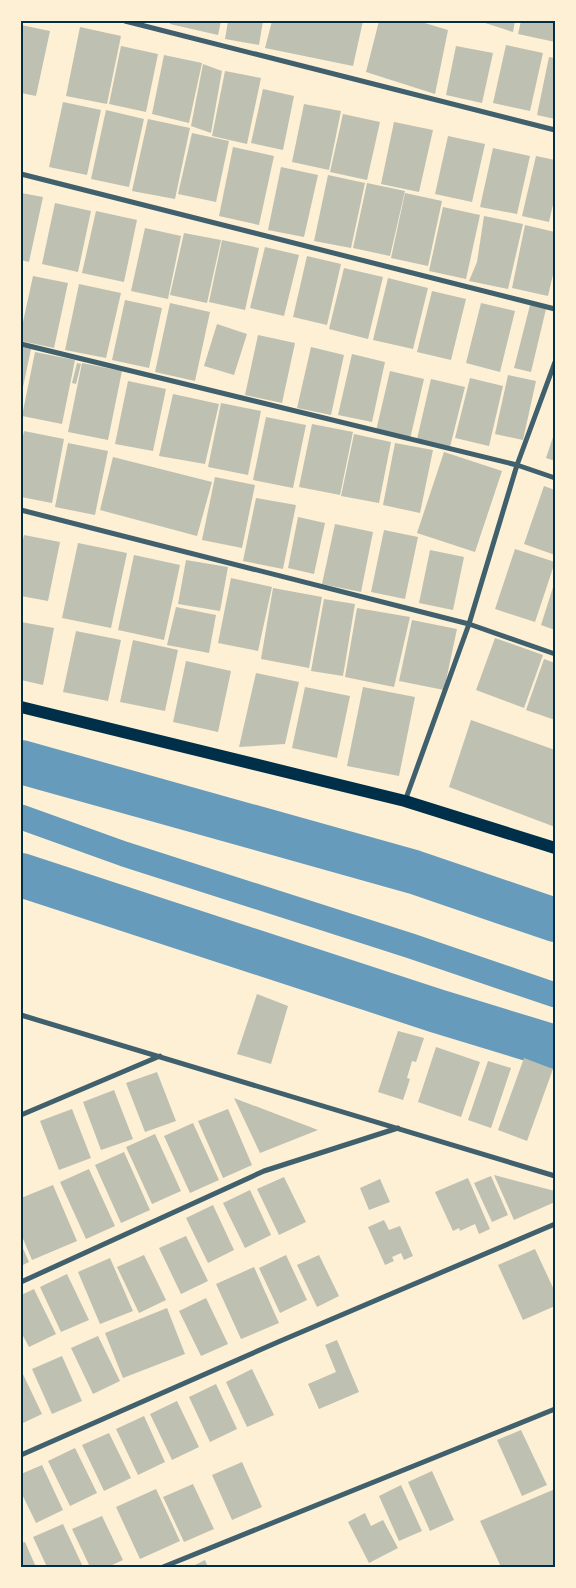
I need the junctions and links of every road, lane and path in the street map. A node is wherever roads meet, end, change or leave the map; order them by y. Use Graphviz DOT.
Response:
graph roads {
  1 [pos="125,21"];
  2 [pos="555,130"];
  3 [pos="21,174"];
  4 [pos="555,309"];
  5 [pos="21,344"];
  6 [pos="555,362"];
  7 [pos="517,465"];
  8 [pos="555,478"];
  9 [pos="21,510"];
  10 [pos="469,624"];
  11 [pos="555,654"];
  12 [pos="21,707"];
  13 [pos="405,801"];
  14 [pos="555,848"];
  15 [pos="21,1015"];
  16 [pos="160,1056"];
  17 [pos="21,1115"];
  18 [pos="398,1128"];
  19 [pos="555,1176"];
  20 [pos="555,1224"];
  21 [pos="21,1282"];
  22 [pos="555,1410"];
  23 [pos="21,1455"];
  24 [pos="163,1567"];
  1 -- 2 [label="street"];
  3 -- 4 [label="street"];
  5 -- 7 [label="street"];
  6 -- 7 [label="street"];
  7 -- 8 [label="street"];
  7 -- 10 [label="street"];
  9 -- 10 [label="street"];
  10 -- 11 [label="street"];
  10 -- 13 [label="street"];
  12 -- 13 [label="main road"];
  13 -- 14 [label="main road"];
  15 -- 16 [label="street"];
  16 -- 17 [label="street"];
  16 -- 18 [label="street"];
  18 -- 19 [label="street"];
  18 -- 21 [label="street"];
  20 -- 23 [label="street"];
  22 -- 24 [label="street"];
}
